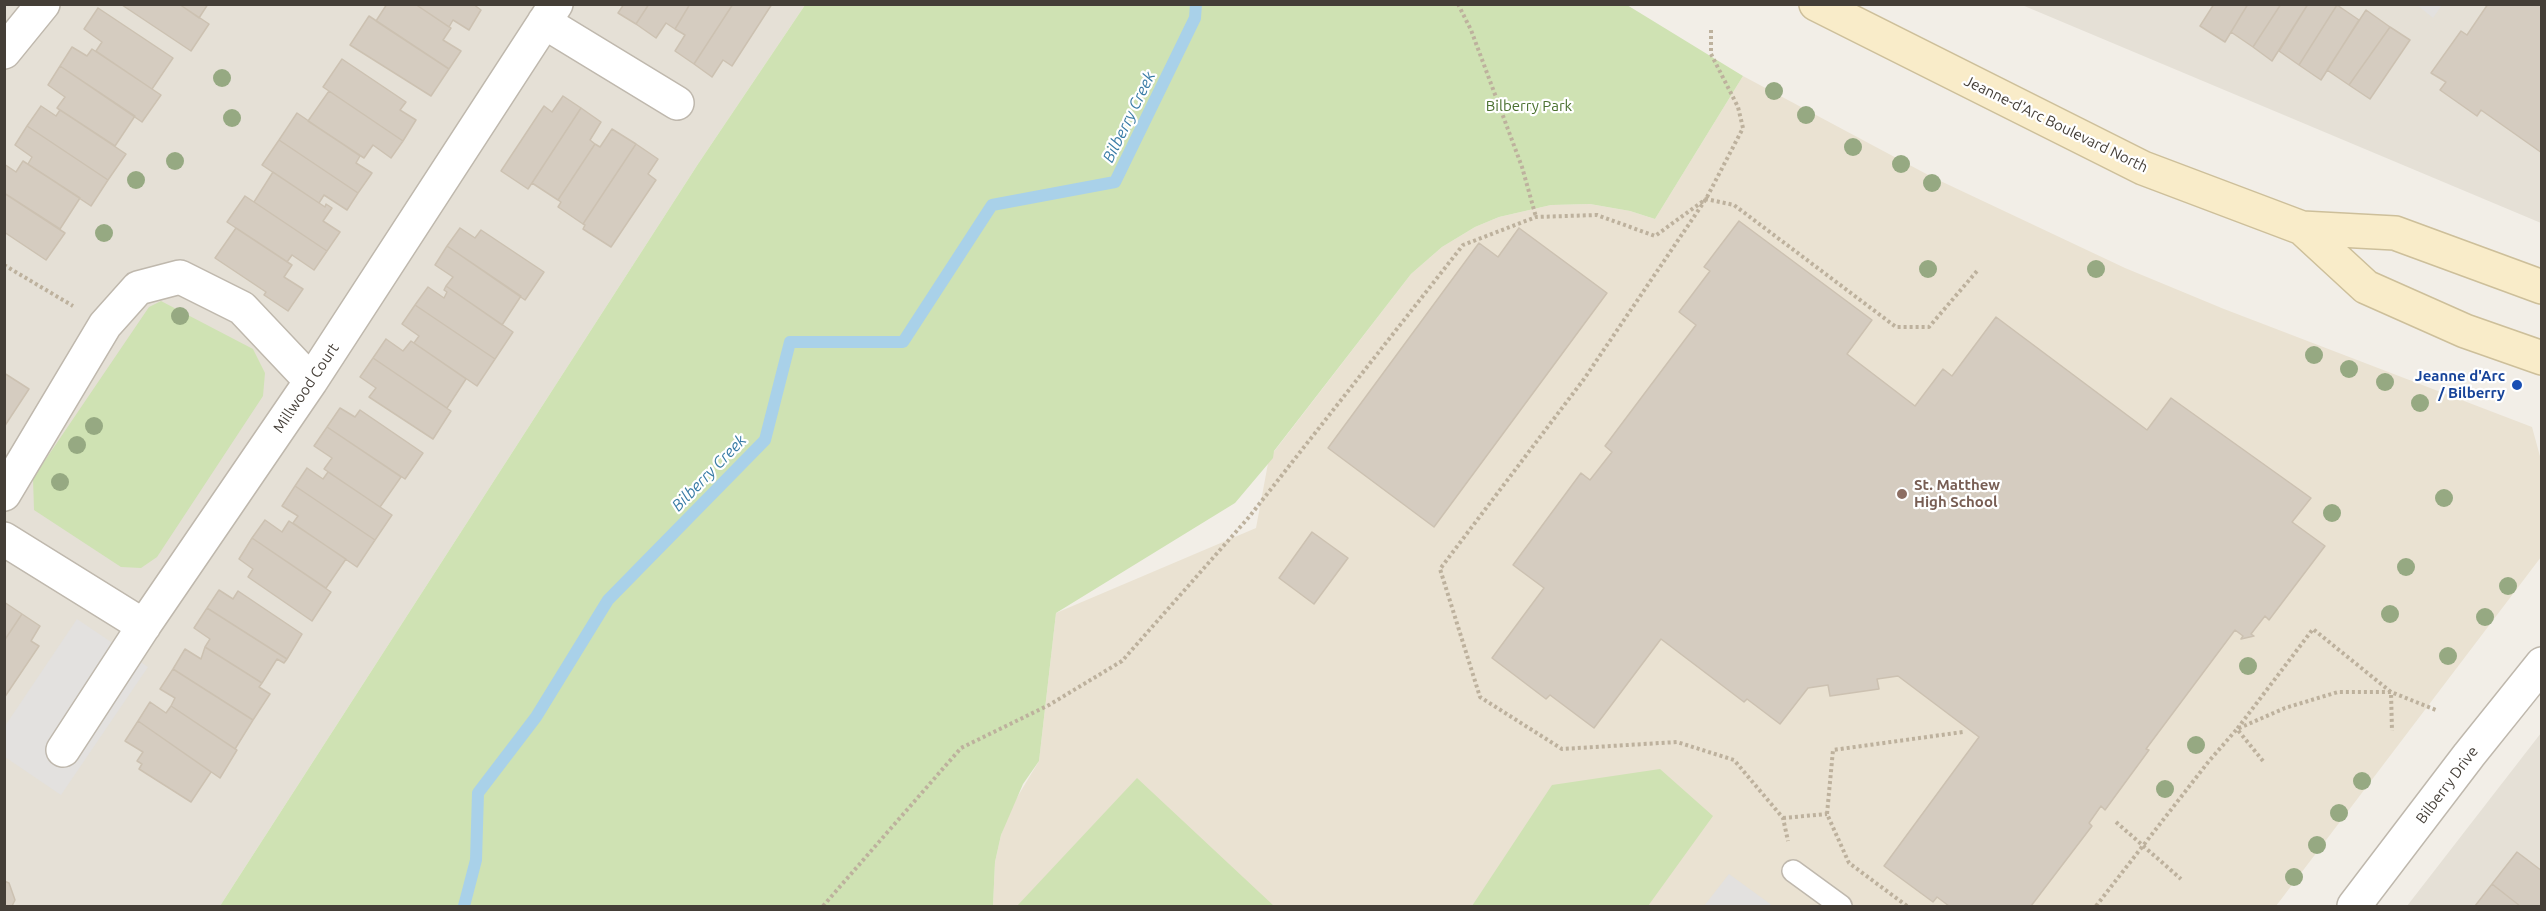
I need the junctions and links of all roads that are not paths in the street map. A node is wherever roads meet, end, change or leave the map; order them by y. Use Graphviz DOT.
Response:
graph roads {
  1 [pos="43,4"];
  2 [pos="1816,4"];
  3 [pos="550,13"];
  4 [pos="4,52"];
  5 [pos="677,104"];
  6 [pos="2302,228"];
  7 [pos="2541,287"];
  8 [pos="2541,358"];
  9 [pos="311,381"];
  10 [pos="4,494"];
  11 [pos="4,539"];
  12 [pos="144,626"];
  13 [pos="2541,664"];
  14 [pos="63,750"];
  15 [pos="1793,871"];
  16 [pos="1841,906"];
  17 [pos="2354,906"];
  1 -- 4 [label="street"];
  2 -- 6 [label="main road, Jeanne-d'Arc Boulevard North"];
  3 -- 5 [label="street, Millwood Court"];
  3 -- 9 [label="street, Millwood Court"];
  6 -- 7 [label="main road, Jeanne-d'Arc Boulevard North"];
  6 -- 8 [label="main road, Jeanne-d'Arc Boulevard North"];
  9 -- 10 [label="street"];
  9 -- 12 [label="street, Millwood Court"];
  11 -- 12 [label="street"];
  12 -- 14 [label="street, Millwood Court"];
  13 -- 17 [label="street, Bilberry Drive"];
  15 -- 16 [label="lane"];
}
